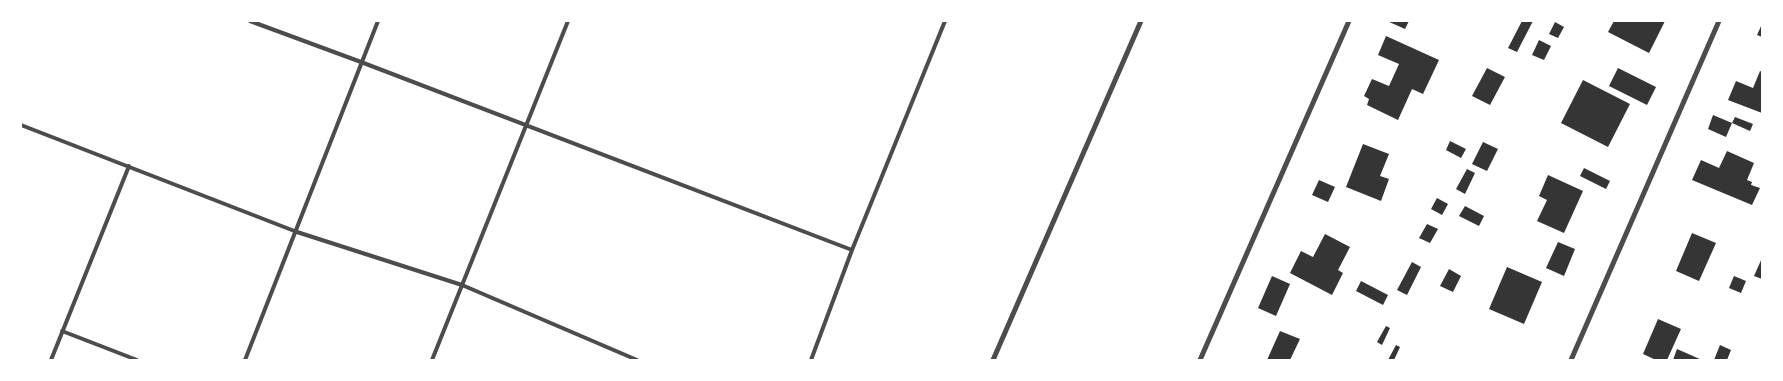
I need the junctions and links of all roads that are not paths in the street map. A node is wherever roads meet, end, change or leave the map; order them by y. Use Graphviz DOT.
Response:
graph roads {
  1 [pos="250,21"];
  2 [pos="378,21"];
  3 [pos="568,21"];
  4 [pos="945,21"];
  5 [pos="1141,21"];
  6 [pos="1349,21"];
  7 [pos="1718,21"];
  8 [pos="361,62"];
  9 [pos="21,125"];
  10 [pos="525,126"];
  11 [pos="129,166"];
  12 [pos="297,232"];
  13 [pos="852,250"];
  14 [pos="462,285"];
  15 [pos="62,331"];
  16 [pos="624,357"];
  17 [pos="51,360"];
  18 [pos="137,360"];
  19 [pos="245,360"];
  20 [pos="432,360"];
  21 [pos="638,360"];
  22 [pos="811,360"];
  23 [pos="993,360"];
  24 [pos="1200,360"];
  25 [pos="1571,360"];
  1 -- 8 [label="lane"];
  2 -- 8 [label="lane"];
  3 -- 10 [label="lane"];
  4 -- 13 [label="lane"];
  5 -- 23 [label="street"];
  6 -- 24 [label="street"];
  7 -- 25 [label="street"];
  8 -- 10 [label="lane"];
  8 -- 12 [label="lane"];
  9 -- 11 [label="lane"];
  10 -- 13 [label="lane"];
  10 -- 14 [label="lane"];
  11 -- 12 [label="lane"];
  11 -- 15 [label="lane"];
  12 -- 14 [label="lane"];
  12 -- 19 [label="lane"];
  13 -- 22 [label="lane"];
  14 -- 16 [label="lane"];
  14 -- 20 [label="lane"];
  15 -- 17 [label="lane"];
  15 -- 18 [label="lane"];
  16 -- 21 [label="lane"];
}
